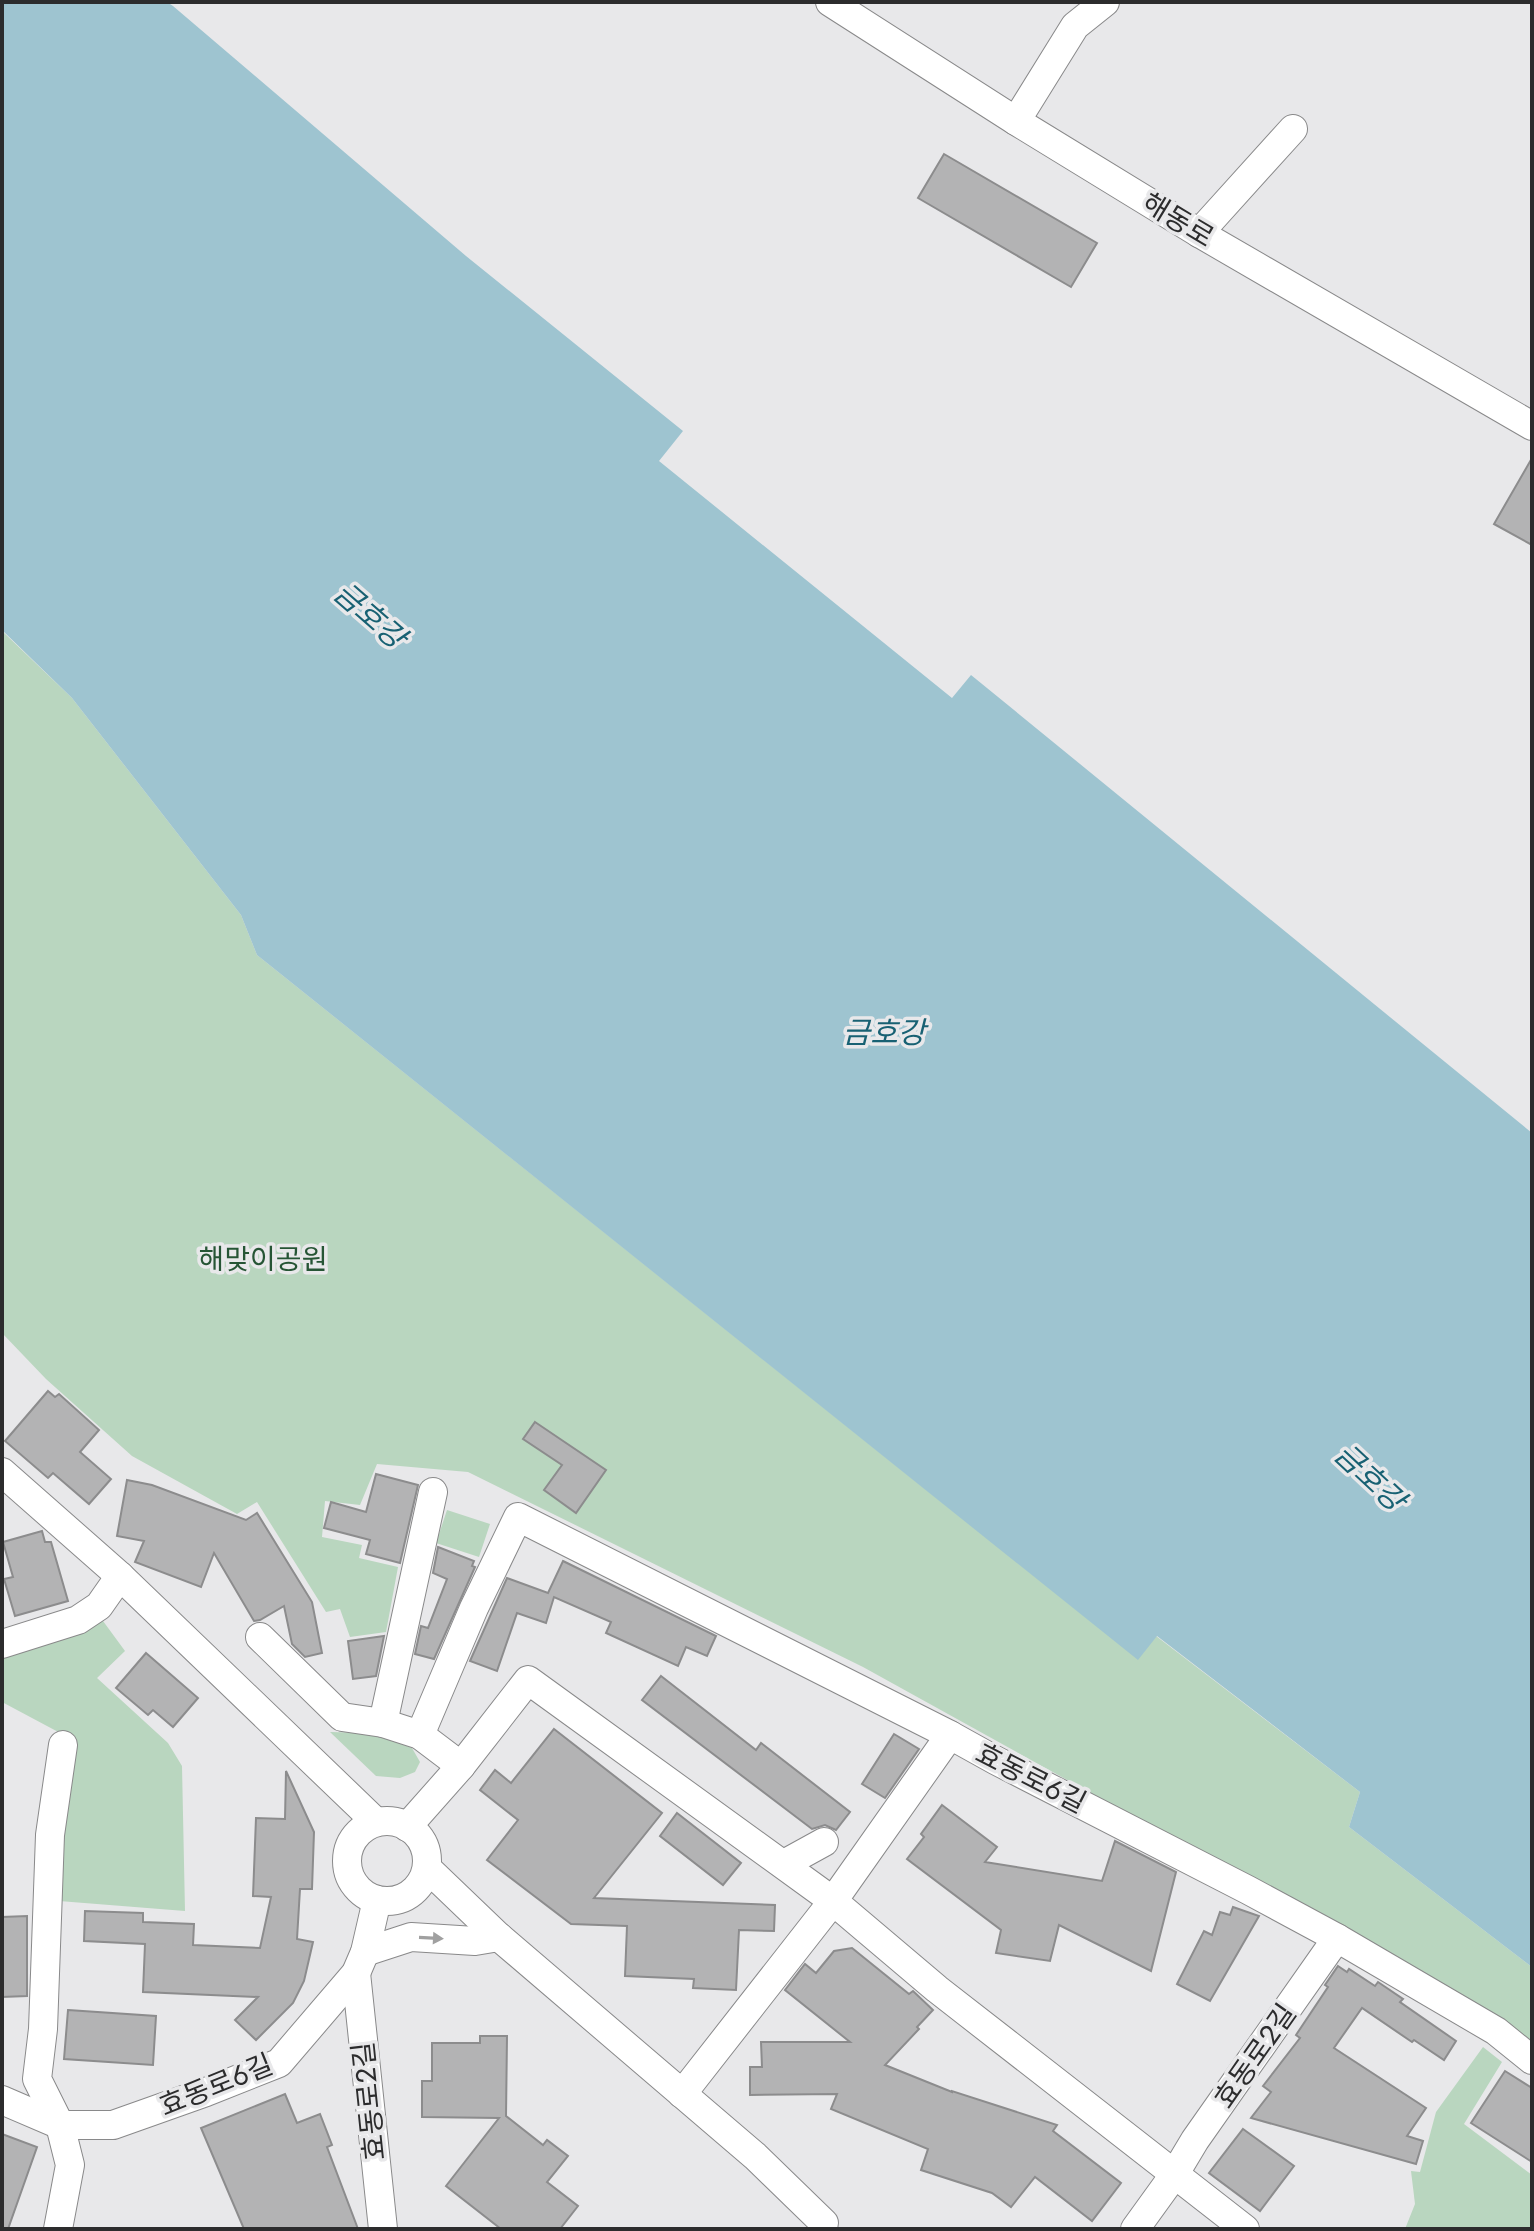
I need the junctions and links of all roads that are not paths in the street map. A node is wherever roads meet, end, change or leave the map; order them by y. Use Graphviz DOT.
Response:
graph roads {
  1 [pos="830,2"];
  2 [pos="1105,2"];
  3 [pos="1016,121"];
  4 [pos="1293,129"];
  5 [pos="1199,233"];
  6 [pos="1532,426"];
  7 [pos="2,1472"];
  8 [pos="433,1492"];
  9 [pos="120,1576"];
  10 [pos="260,1637"];
  11 [pos="2,1644"];
  12 [pos="383,1723"];
  13 [pos="420,1735"];
  14 [pos="950,1735"];
  15 [pos="63,1745"];
  16 [pos="461,1766"];
  17 [pos="376,1822"];
  18 [pos="407,1827"];
  19 [pos="824,1842"];
  20 [pos="784,1864"];
  21 [pos="427,1868"];
  22 [pos="377,1900"];
  23 [pos="833,1901"];
  24 [pos="499,1937"];
  25 [pos="1337,1938"];
  26 [pos="360,1962"];
  27 [pos="1532,2060"];
  28 [pos="682,2094"];
  29 [pos="2,2100"];
  30 [pos="60,2125"];
  31 [pos="1174,2175"];
  32 [pos="824,2227"];
  33 [pos="58,2229"];
  34 [pos="383,2229"];
  35 [pos="1135,2229"];
  36 [pos="1245,2229"];
  1 -- 3 [label="street, 해동로"];
  2 -- 3 [label="street"];
  3 -- 5 [label="street, 해동로"];
  4 -- 5 [label="street"];
  5 -- 6 [label="street, 해동로"];
  7 -- 9 [label="street"];
  8 -- 12 [label="street"];
  9 -- 11 [label="street"];
  9 -- 17 [label="street"];
  10 -- 12 [label="street"];
  12 -- 13 [label="street"];
  13 -- 14 [label="street, 효동로6길"];
  13 -- 16 [label="street"];
  14 -- 23 [label="street"];
  14 -- 25 [label="street, 효동로6길"];
  15 -- 30 [label="street"];
  16 -- 18 [label="street"];
  16 -- 20 [label="street"];
  17 -- 18 [label="street"];
  17 -- 22 [label="street"];
  18 -- 21 [label="street"];
  19 -- 20 [label="street"];
  20 -- 23 [label="street"];
  21 -- 22 [label="street"];
  21 -- 24 [label="street"];
  22 -- 26 [label="street, 효동로6길"];
  23 -- 28 [label="street"];
  23 -- 31 [label="street"];
  26 -- 24 [label="street, one-way"];
  24 -- 28 [label="street"];
  25 -- 27 [label="street, 효동로6길"];
  25 -- 31 [label="street, 효동로2길"];
  26 -- 30 [label="street, 효동로6길"];
  26 -- 34 [label="street, 효동로2길"];
  28 -- 32 [label="street"];
  29 -- 30 [label="street, 효동로6길"];
  30 -- 33 [label="street"];
  31 -- 35 [label="street, 효동로2길"];
  31 -- 36 [label="street"];
}
